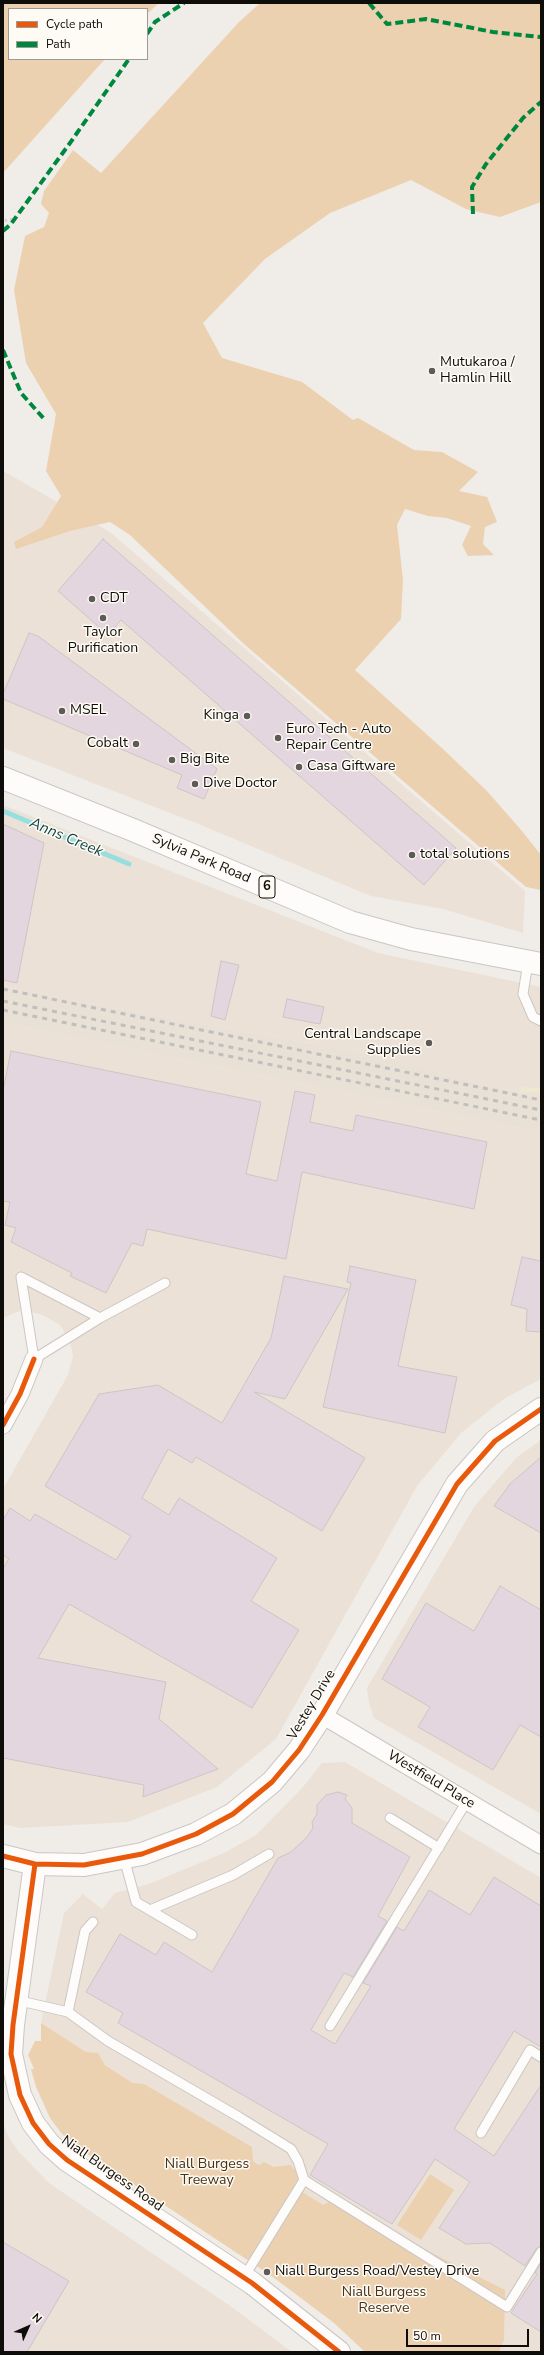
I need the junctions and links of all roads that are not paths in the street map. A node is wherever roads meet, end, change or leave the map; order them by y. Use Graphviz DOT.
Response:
graph roads {
  1 [pos="3,778"];
  2 [pos="534,963"];
  3 [pos="541,1022"];
  4 [pos="165,1283"];
  5 [pos="100,1318"];
  6 [pos="34,1359"];
  7 [pos="541,1409"];
  8 [pos="3,1425"];
  9 [pos="322,1715"];
  10 [pos="467,1801"];
  11 [pos="390,1818"];
  12 [pos="541,1845"];
  13 [pos="439,1848"];
  14 [pos="269,1854"];
  15 [pos="3,1856"];
  16 [pos="124,1858"];
  17 [pos="35,1864"];
  18 [pos="150,1910"];
  19 [pos="93,1922"];
  20 [pos="192,1936"];
  21 [pos="16,2000"];
  22 [pos="68,2012"];
  23 [pos="330,2026"];
  24 [pos="541,2057"];
  25 [pos="481,2133"];
  26 [pos="304,2180"];
  27 [pos="541,2252"];
  28 [pos="244,2278"];
  29 [pos="339,2352"];
  1 -- 2 [label="street, Sylvia Park Road / 6"];
  2 -- 3 [label="lane"];
  4 -- 5 [label="lane"];
  5 -- 6 [label="lane"];
  5 -- 6 [label="lane"];
  6 -- 8 [label="street"];
  7 -- 9 [label="street, Vestey Drive"];
  9 -- 10 [label="street, Westfield Place"];
  9 -- 16 [label="street, Vestey Drive"];
  10 -- 12 [label="street, Westfield Place"];
  10 -- 13 [label="lane"];
  11 -- 13 [label="lane"];
  13 -- 23 [label="lane"];
  14 -- 18 [label="lane"];
  15 -- 17 [label="street, Vestey Drive"];
  16 -- 17 [label="street, Vestey Drive"];
  16 -- 18 [label="lane"];
  17 -- 21 [label="street, Niall Burgess Road"];
  18 -- 20 [label="lane"];
  19 -- 22 [label="lane"];
  21 -- 22 [label="lane"];
  21 -- 28 [label="street, Niall Burgess Road"];
  22 -- 26 [label="lane"];
  24 -- 25 [label="lane"];
  26 -- 27 [label="lane"];
  26 -- 28 [label="lane"];
  28 -- 29 [label="street, Niall Burgess Road"];
}
